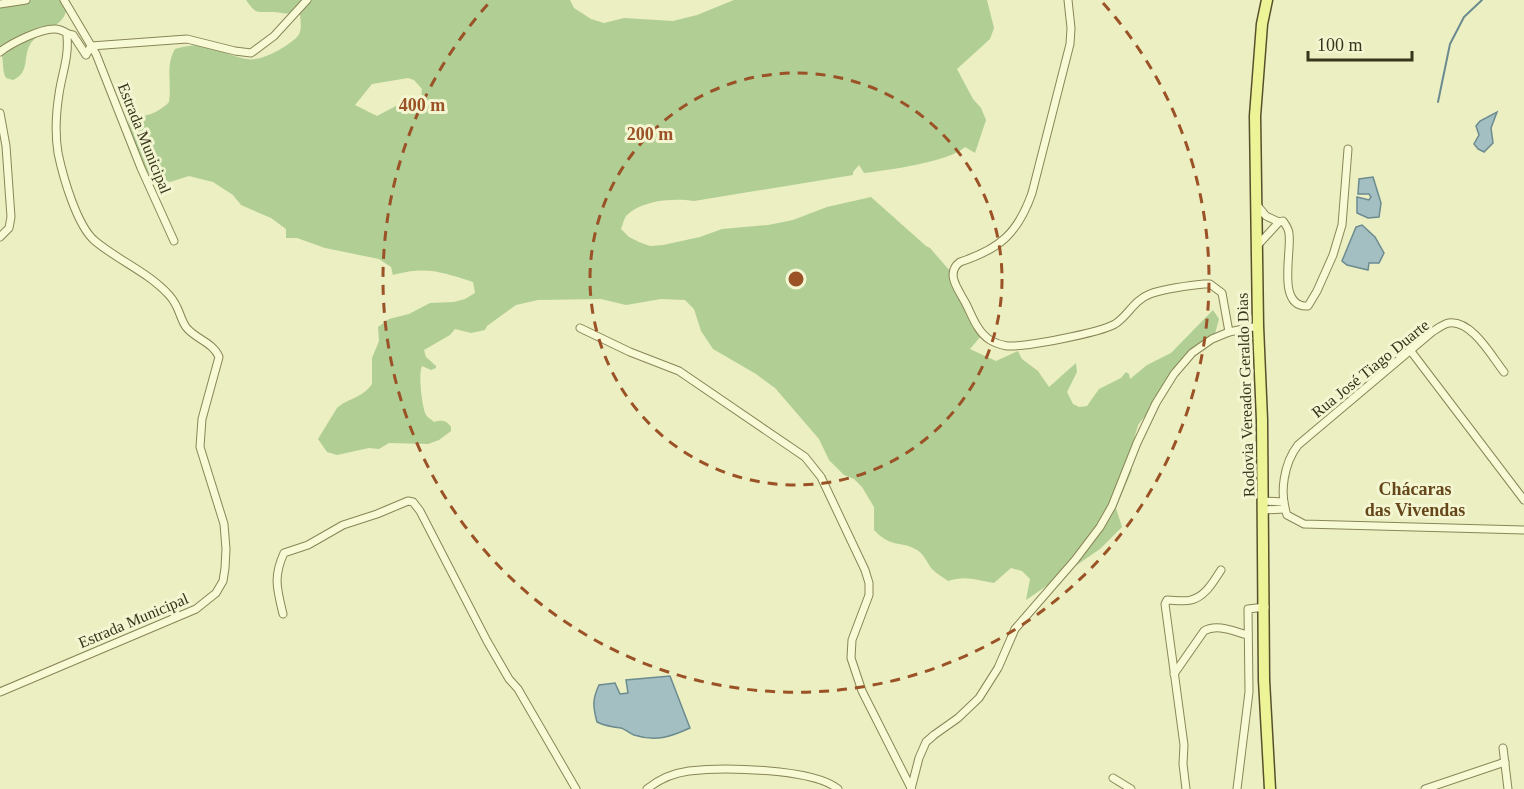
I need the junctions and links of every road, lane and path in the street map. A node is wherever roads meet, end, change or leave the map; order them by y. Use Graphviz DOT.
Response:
graph roads {
  1 [pos="26,0"];
  2 [pos="64,0"];
  3 [pos="307,0"];
  4 [pos="1068,0"];
  5 [pos="1267,0"];
  6 [pos="0,4"];
  7 [pos="68,34"];
  8 [pos="91,46"];
  9 [pos="0,52"];
  10 [pos="0,113"];
  11 [pos="1348,150"];
  12 [pos="1257,205"];
  13 [pos="1279,222"];
  14 [pos="0,237"];
  15 [pos="174,241"];
  16 [pos="1257,246"];
  17 [pos="1258,326"];
  18 [pos="580,328"];
  19 [pos="1229,332"];
  20 [pos="1410,350"];
  21 [pos="1504,372"];
  22 [pos="1524,500"];
  23 [pos="1284,505"];
  24 [pos="1263,506"];
  25 [pos="1524,530"];
  26 [pos="1221,570"];
  27 [pos="1264,607"];
  28 [pos="283,614"];
  29 [pos="1248,635"];
  30 [pos="1174,674"];
  31 [pos="0,692"];
  32 [pos="1503,748"];
  33 [pos="1505,762"];
  34 [pos="1113,778"];
  35 [pos="911,788"];
  36 [pos="576,789"];
  37 [pos="647,789"];
  38 [pos="838,789"];
  39 [pos="1131,789"];
  40 [pos="1186,789"];
  41 [pos="1236,789"];
  42 [pos="1270,789"];
  43 [pos="1425,789"];
  44 [pos="1508,789"];
  1 -- 6 [label="street"];
  2 -- 8 [label="street, Estrada Municipal"];
  3 -- 8 [label="street"];
  4 -- 19 [label="street"];
  5 -- 12 [label="main road, Rodovia Vereador Geraldo Dias"];
  7 -- 8 [label="street"];
  7 -- 9 [label="street"];
  7 -- 31 [label="street, Estrada Municipal"];
  8 -- 15 [label="street, Estrada Municipal"];
  10 -- 14 [label="street"];
  11 -- 13 [label="street"];
  12 -- 13 [label="street"];
  12 -- 16 [label="main road, Rodovia Vereador Geraldo Dias"];
  13 -- 16 [label="street"];
  16 -- 17 [label="main road, Rodovia Vereador Geraldo Dias"];
  17 -- 19 [label="street"];
  17 -- 24 [label="main road, Rodovia Vereador Geraldo Dias"];
  18 -- 35 [label="street"];
  19 -- 35 [label="street"];
  20 -- 21 [label="street, Rua José Tiago Duarte"];
  20 -- 22 [label="street"];
  20 -- 23 [label="street, Rua José Tiago Duarte"];
  23 -- 24 [label="street"];
  23 -- 25 [label="street"];
  24 -- 27 [label="main road, Rodovia Vereador Geraldo Dias"];
  26 -- 30 [label="street"];
  27 -- 29 [label="street"];
  27 -- 42 [label="main road, Rodovia Vereador Geraldo Dias"];
  28 -- 36 [label="street"];
  29 -- 30 [label="street"];
  29 -- 41 [label="street"];
  30 -- 40 [label="street"];
  32 -- 33 [label="street"];
  33 -- 43 [label="street"];
  33 -- 44 [label="street"];
  34 -- 39 [label="street"];
  37 -- 38 [label="street"];
}
